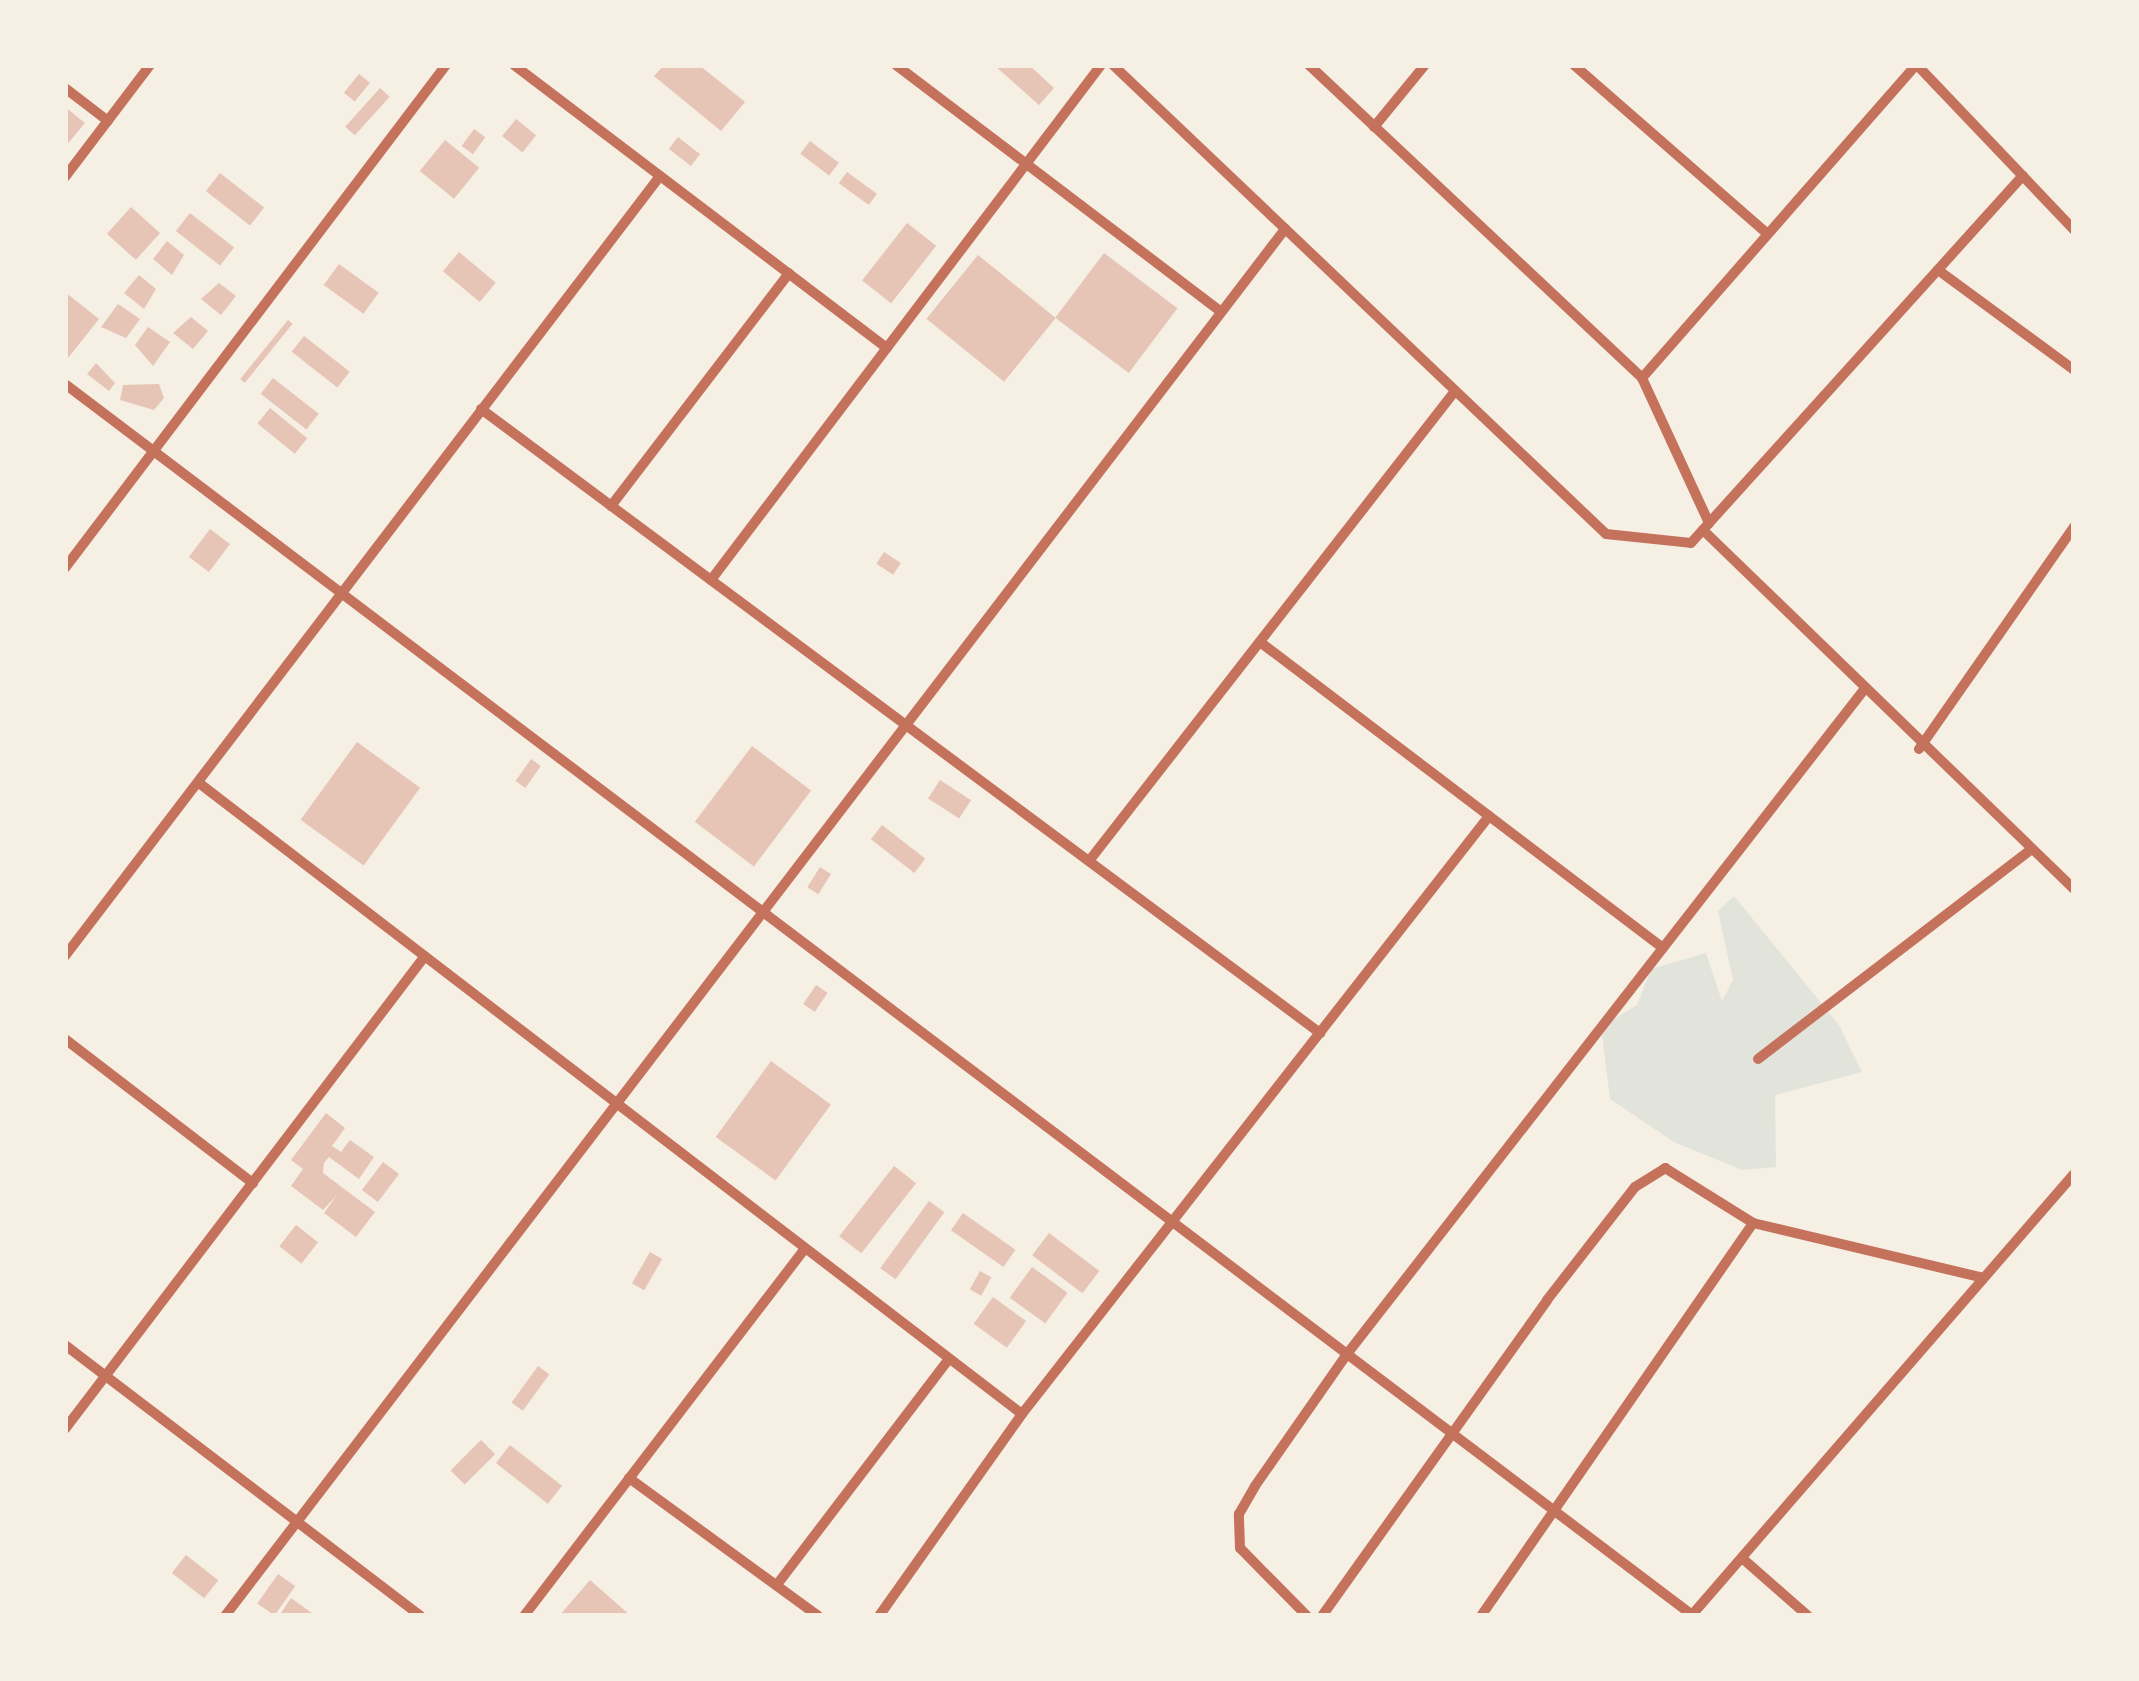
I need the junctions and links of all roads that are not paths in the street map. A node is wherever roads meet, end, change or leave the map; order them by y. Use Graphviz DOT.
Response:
graph roads {
  1 [pos="150,65"];
  2 [pos="446,65"];
  3 [pos="514,65"];
  4 [pos="896,65"];
  5 [pos="1101,65"];
  6 [pos="1113,65"];
  7 [pos="1309,65"];
  8 [pos="1424,65"];
  9 [pos="1574,65"];
  10 [pos="1916,65"];
  11 [pos="65,88"];
  12 [pos="108,121"];
  13 [pos="1374,126"];
  14 [pos="1026,164"];
  15 [pos="660,176"];
  16 [pos="2023,176"];
  17 [pos="65,177"];
  18 [pos="1285,229"];
  19 [pos="2074,230"];
  20 [pos="1768,234"];
  21 [pos="1938,270"];
  22 [pos="789,274"];
  23 [pos="1221,312"];
  24 [pos="886,348"];
  25 [pos="2074,370"];
  26 [pos="1642,378"];
  27 [pos="65,384"];
  28 [pos="1455,391"];
  29 [pos="482,409"];
  30 [pos="154,451"];
  31 [pos="611,506"];
  32 [pos="1706,526"];
  33 [pos="2074,527"];
  34 [pos="65,568"];
  35 [pos="711,580"];
  36 [pos="342,593"];
  37 [pos="1260,642"];
  38 [pos="1863,691"];
  39 [pos="906,724"];
  40 [pos="1920,749"];
  41 [pos="198,782"];
  42 [pos="1489,816"];
  43 [pos="2030,850"];
  44 [pos="1089,861"];
  45 [pos="2074,889"];
  46 [pos="763,912"];
  47 [pos="1663,948"];
  48 [pos="65,956"];
  49 [pos="425,956"];
  50 [pos="1320,1032"];
  51 [pos="65,1040"];
  52 [pos="1758,1059"];
  53 [pos="616,1103"];
  54 [pos="2074,1174"];
  55 [pos="252,1182"];
  56 [pos="1172,1222"];
  57 [pos="1752,1223"];
  58 [pos="806,1248"];
  59 [pos="1984,1278"];
  60 [pos="65,1346"];
  61 [pos="1346,1354"];
  62 [pos="949,1358"];
  63 [pos="105,1376"];
  64 [pos="1022,1414"];
  65 [pos="65,1429"];
  66 [pos="1453,1434"];
  67 [pos="630,1478"];
  68 [pos="1554,1511"];
  69 [pos="297,1522"];
  70 [pos="1742,1558"];
  71 [pos="779,1582"];
  72 [pos="224,1616"];
  73 [pos="421,1616"];
  74 [pos="524,1616"];
  75 [pos="818,1616"];
  76 [pos="880,1616"];
  77 [pos="1307,1616"];
  78 [pos="1322,1616"];
  79 [pos="1481,1616"];
  80 [pos="1691,1616"];
  81 [pos="1808,1616"];
  1 -- 12 [label="street"];
  2 -- 30 [label="street"];
  3 -- 15 [label="street"];
  4 -- 14 [label="street"];
  5 -- 14 [label="street"];
  6 -- 18 [label="street"];
  7 -- 13 [label="street"];
  8 -- 13 [label="street"];
  9 -- 20 [label="street"];
  10 -- 16 [label="street"];
  10 -- 20 [label="street"];
  11 -- 12 [label="street"];
  12 -- 17 [label="street"];
  13 -- 26 [label="street"];
  14 -- 23 [label="street"];
  14 -- 24 [label="street"];
  15 -- 22 [label="street"];
  15 -- 29 [label="street"];
  16 -- 19 [label="street"];
  16 -- 21 [label="street"];
  18 -- 23 [label="street"];
  18 -- 28 [label="street"];
  20 -- 26 [label="street"];
  21 -- 25 [label="street"];
  21 -- 32 [label="street"];
  22 -- 24 [label="street"];
  22 -- 31 [label="street"];
  23 -- 39 [label="street"];
  24 -- 35 [label="street"];
  26 -- 32 [label="street"];
  27 -- 30 [label="street"];
  28 -- 32 [label="street"];
  28 -- 37 [label="street"];
  29 -- 31 [label="street"];
  29 -- 36 [label="street"];
  30 -- 34 [label="street"];
  30 -- 36 [label="street"];
  31 -- 35 [label="street"];
  32 -- 38 [label="street"];
  33 -- 40 [label="street"];
  35 -- 39 [label="street"];
  36 -- 41 [label="street"];
  36 -- 46 [label="street"];
  37 -- 42 [label="street"];
  37 -- 44 [label="street"];
  38 -- 40 [label="street"];
  38 -- 47 [label="street"];
  39 -- 44 [label="street"];
  39 -- 46 [label="street"];
  40 -- 43 [label="street"];
  41 -- 48 [label="street"];
  41 -- 49 [label="street"];
  42 -- 47 [label="street"];
  42 -- 50 [label="street"];
  43 -- 45 [label="street"];
  43 -- 52 [label="street"];
  44 -- 50 [label="street"];
  46 -- 53 [label="street"];
  46 -- 56 [label="street"];
  47 -- 61 [label="street"];
  49 -- 53 [label="street"];
  49 -- 55 [label="street"];
  50 -- 56 [label="street"];
  51 -- 55 [label="street"];
  53 -- 58 [label="street"];
  53 -- 69 [label="street"];
  54 -- 59 [label="street"];
  55 -- 63 [label="street"];
  56 -- 61 [label="street"];
  56 -- 64 [label="street"];
  57 -- 59 [label="street"];
  57 -- 66 [label="street"];
  57 -- 68 [label="street"];
  58 -- 62 [label="street"];
  58 -- 67 [label="street"];
  59 -- 70 [label="street"];
  60 -- 63 [label="street"];
  61 -- 66 [label="street"];
  61 -- 77 [label="street"];
  62 -- 64 [label="street"];
  62 -- 71 [label="street"];
  63 -- 65 [label="street"];
  63 -- 69 [label="street"];
  64 -- 76 [label="street"];
  66 -- 68 [label="street"];
  66 -- 78 [label="street"];
  67 -- 71 [label="street"];
  67 -- 74 [label="street"];
  68 -- 79 [label="street"];
  68 -- 80 [label="street"];
  69 -- 72 [label="street"];
  69 -- 73 [label="street"];
  70 -- 80 [label="street"];
  70 -- 81 [label="street"];
  71 -- 75 [label="street"];
}
